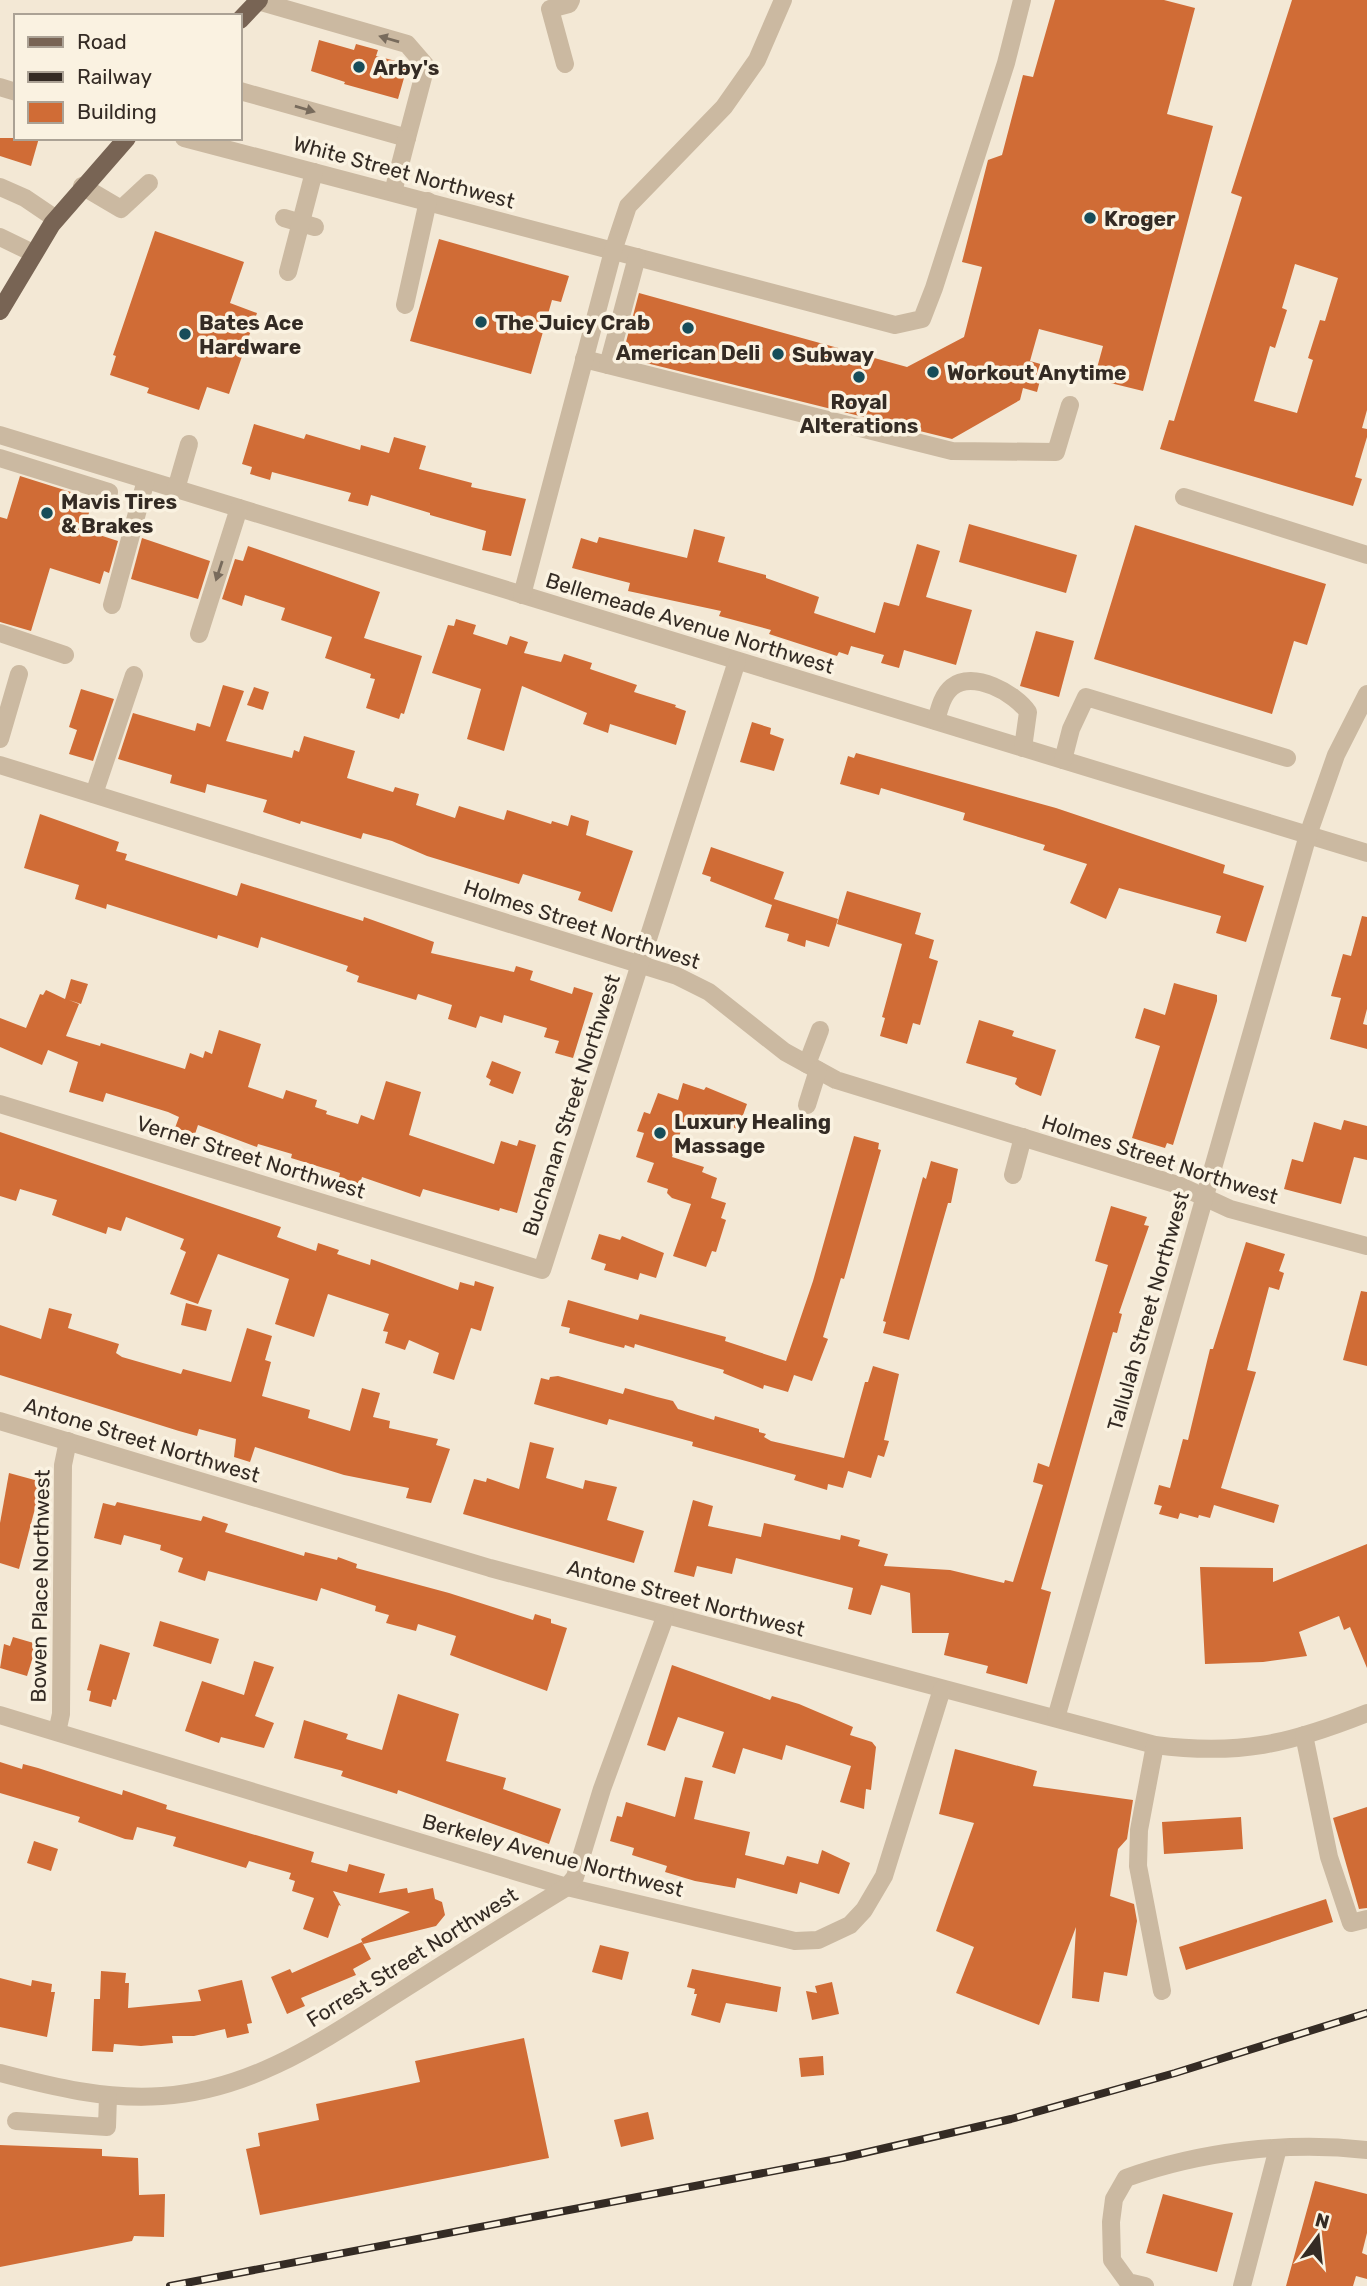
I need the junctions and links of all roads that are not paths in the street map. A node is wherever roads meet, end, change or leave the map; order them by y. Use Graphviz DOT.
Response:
graph roads {
  1 [pos="259,0"];
  2 [pos="571,0"];
  3 [pos="783,0"];
  4 [pos="1022,0"];
  5 [pos="242,18"];
  6 [pos="565,64"];
  7 [pos="242,92"];
  8 [pos="407,138"];
  9 [pos="125,140"];
  10 [pos="192,140"];
  11 [pos="314,172"];
  12 [pos="149,183"];
  13 [pos="82,186"];
  14 [pos="0,187"];
  15 [pos="393,192"];
  16 [pos="428,201"];
  17 [pos="284,218"];
  18 [pos="56,219"];
  19 [pos="309,225"];
  20 [pos="0,237"];
  21 [pos="613,251"];
  22 [pos="33,253"];
  23 [pos="637,257"];
  24 [pos="288,272"];
  25 [pos="405,305"];
  26 [pos="0,311"];
  27 [pos="584,359"];
  28 [pos="608,365"];
  29 [pos="1070,405"];
  30 [pos="0,435"];
  31 [pos="189,444"];
  32 [pos="0,458"];
  33 [pos="146,480"];
  34 [pos="176,489"];
  35 [pos="109,492"];
  36 [pos="1184,497"];
  37 [pos="239,508"];
  38 [pos="1367,555"];
  39 [pos="522,595"];
  40 [pos="112,605"];
  41 [pos="0,633"];
  42 [pos="200,634"];
  43 [pos="65,655"];
  44 [pos="737,661"];
  45 [pos="19,674"];
  46 [pos="134,675"];
  47 [pos="1367,694"];
  48 [pos="1361,719"];
  49 [pos="936,722"];
  50 [pos="0,739"];
  51 [pos="1023,748"];
  52 [pos="1287,758"];
  53 [pos="1063,760"];
  54 [pos="0,765"];
  55 [pos="94,794"];
  56 [pos="1308,835"];
  57 [pos="1367,853"];
  58 [pos="640,964"];
  59 [pos="820,1030"];
  60 [pos="813,1067"];
  61 [pos="0,1104"];
  62 [pos="807,1105"];
  63 [pos="1023,1137"];
  64 [pos="1013,1175"];
  65 [pos="1205,1197"];
  66 [pos="1367,1246"];
  67 [pos="488,1254"];
  68 [pos="0,1421"];
  69 [pos="68,1441"];
  70 [pos="665,1617"];
  71 [pos="942,1689"];
  72 [pos="1367,1713"];
  73 [pos="0,1715"];
  74 [pos="1056,1718"];
  75 [pos="57,1732"];
  76 [pos="1304,1735"];
  77 [pos="1155,1745"];
  78 [pos="567,1886"];
  79 [pos="1367,1919"];
  80 [pos="1163,1991"];
  81 [pos="0,2073"];
  82 [pos="108,2096"];
  83 [pos="16,2121"];
  84 [pos="1278,2148"];
  85 [pos="1367,2150"];
  86 [pos="1145,2286"];
  87 [pos="1242,2286"];
  1 -- 5 [label="main road"];
  8 -- 1 [label="street, one-way"];
  2 -- 6 [label="street"];
  3 -- 21 [label="street"];
  4 -- 23 [label="street, White Street Northwest"];
  7 -- 8 [label="street, one-way"];
  8 -- 15 [label="street"];
  9 -- 13 [label="main road"];
  10 -- 11 [label="street, White Street Northwest"];
  11 -- 15 [label="street, White Street Northwest"];
  11 -- 19 [label="street"];
  12 -- 13 [label="street"];
  13 -- 18 [label="main road"];
  14 -- 18 [label="street"];
  15 -- 16 [label="street, White Street Northwest"];
  16 -- 21 [label="street, White Street Northwest"];
  16 -- 25 [label="street"];
  17 -- 19 [label="street"];
  18 -- 22 [label="main road"];
  19 -- 24 [label="street"];
  20 -- 22 [label="street"];
  21 -- 23 [label="street, White Street Northwest"];
  21 -- 27 [label="street"];
  22 -- 26 [label="main road"];
  23 -- 28 [label="street"];
  27 -- 28 [label="street"];
  27 -- 39 [label="street"];
  28 -- 29 [label="street"];
  30 -- 33 [label="street, Bellemeade Avenue Northwest"];
  31 -- 34 [label="street"];
  32 -- 35 [label="street"];
  33 -- 34 [label="street, Bellemeade Avenue Northwest"];
  33 -- 40 [label="street"];
  34 -- 37 [label="street, Bellemeade Avenue Northwest"];
  36 -- 38 [label="street"];
  37 -- 39 [label="street, Bellemeade Avenue Northwest"];
  37 -- 42 [label="street, one-way"];
  39 -- 44 [label="street, Bellemeade Avenue Northwest"];
  41 -- 43 [label="street"];
  44 -- 49 [label="street, Bellemeade Avenue Northwest"];
  44 -- 58 [label="street, Buchanan Street Northwest"];
  45 -- 50 [label="street"];
  46 -- 55 [label="street"];
  47 -- 48 [label="street, Tallulah Street Northwest"];
  48 -- 56 [label="street, Tallulah Street Northwest"];
  49 -- 51 [label="street, Bellemeade Avenue Northwest"];
  49 -- 51 [label="street"];
  51 -- 53 [label="street, Bellemeade Avenue Northwest"];
  52 -- 53 [label="street"];
  53 -- 56 [label="street, Bellemeade Avenue Northwest"];
  54 -- 55 [label="street, Holmes Street Northwest"];
  55 -- 58 [label="street, Holmes Street Northwest"];
  56 -- 57 [label="street, Bellemeade Avenue Northwest"];
  56 -- 65 [label="street, Tallulah Street Northwest"];
  58 -- 60 [label="street, Holmes Street Northwest"];
  58 -- 67 [label="street, Buchanan Street Northwest"];
  59 -- 60 [label="street"];
  60 -- 62 [label="street"];
  60 -- 63 [label="street, Holmes Street Northwest"];
  61 -- 67 [label="street, Verner Street Northwest"];
  63 -- 64 [label="street"];
  63 -- 65 [label="street, Holmes Street Northwest"];
  65 -- 66 [label="street, Holmes Street Northwest"];
  65 -- 74 [label="street, Tallulah Street Northwest"];
  68 -- 69 [label="street, Antone Street Northwest"];
  69 -- 70 [label="street, Antone Street Northwest"];
  69 -- 75 [label="street, Bowen Place Northwest"];
  70 -- 71 [label="street, Antone Street Northwest"];
  70 -- 78 [label="street"];
  71 -- 74 [label="street, Antone Street Northwest"];
  71 -- 78 [label="street, Berkeley Avenue Northwest"];
  72 -- 76 [label="street, Antone Street Northwest"];
  73 -- 75 [label="street, Berkeley Avenue Northwest"];
  74 -- 77 [label="street, Antone Street Northwest"];
  75 -- 78 [label="street, Berkeley Avenue Northwest"];
  76 -- 77 [label="street, Antone Street Northwest"];
  76 -- 79 [label="street"];
  77 -- 80 [label="street"];
  78 -- 82 [label="street, Forrest Street Northwest"];
  81 -- 82 [label="street, Forrest Street Northwest"];
  82 -- 83 [label="street"];
  84 -- 85 [label="street"];
  84 -- 86 [label="street"];
  84 -- 87 [label="street"];
}
